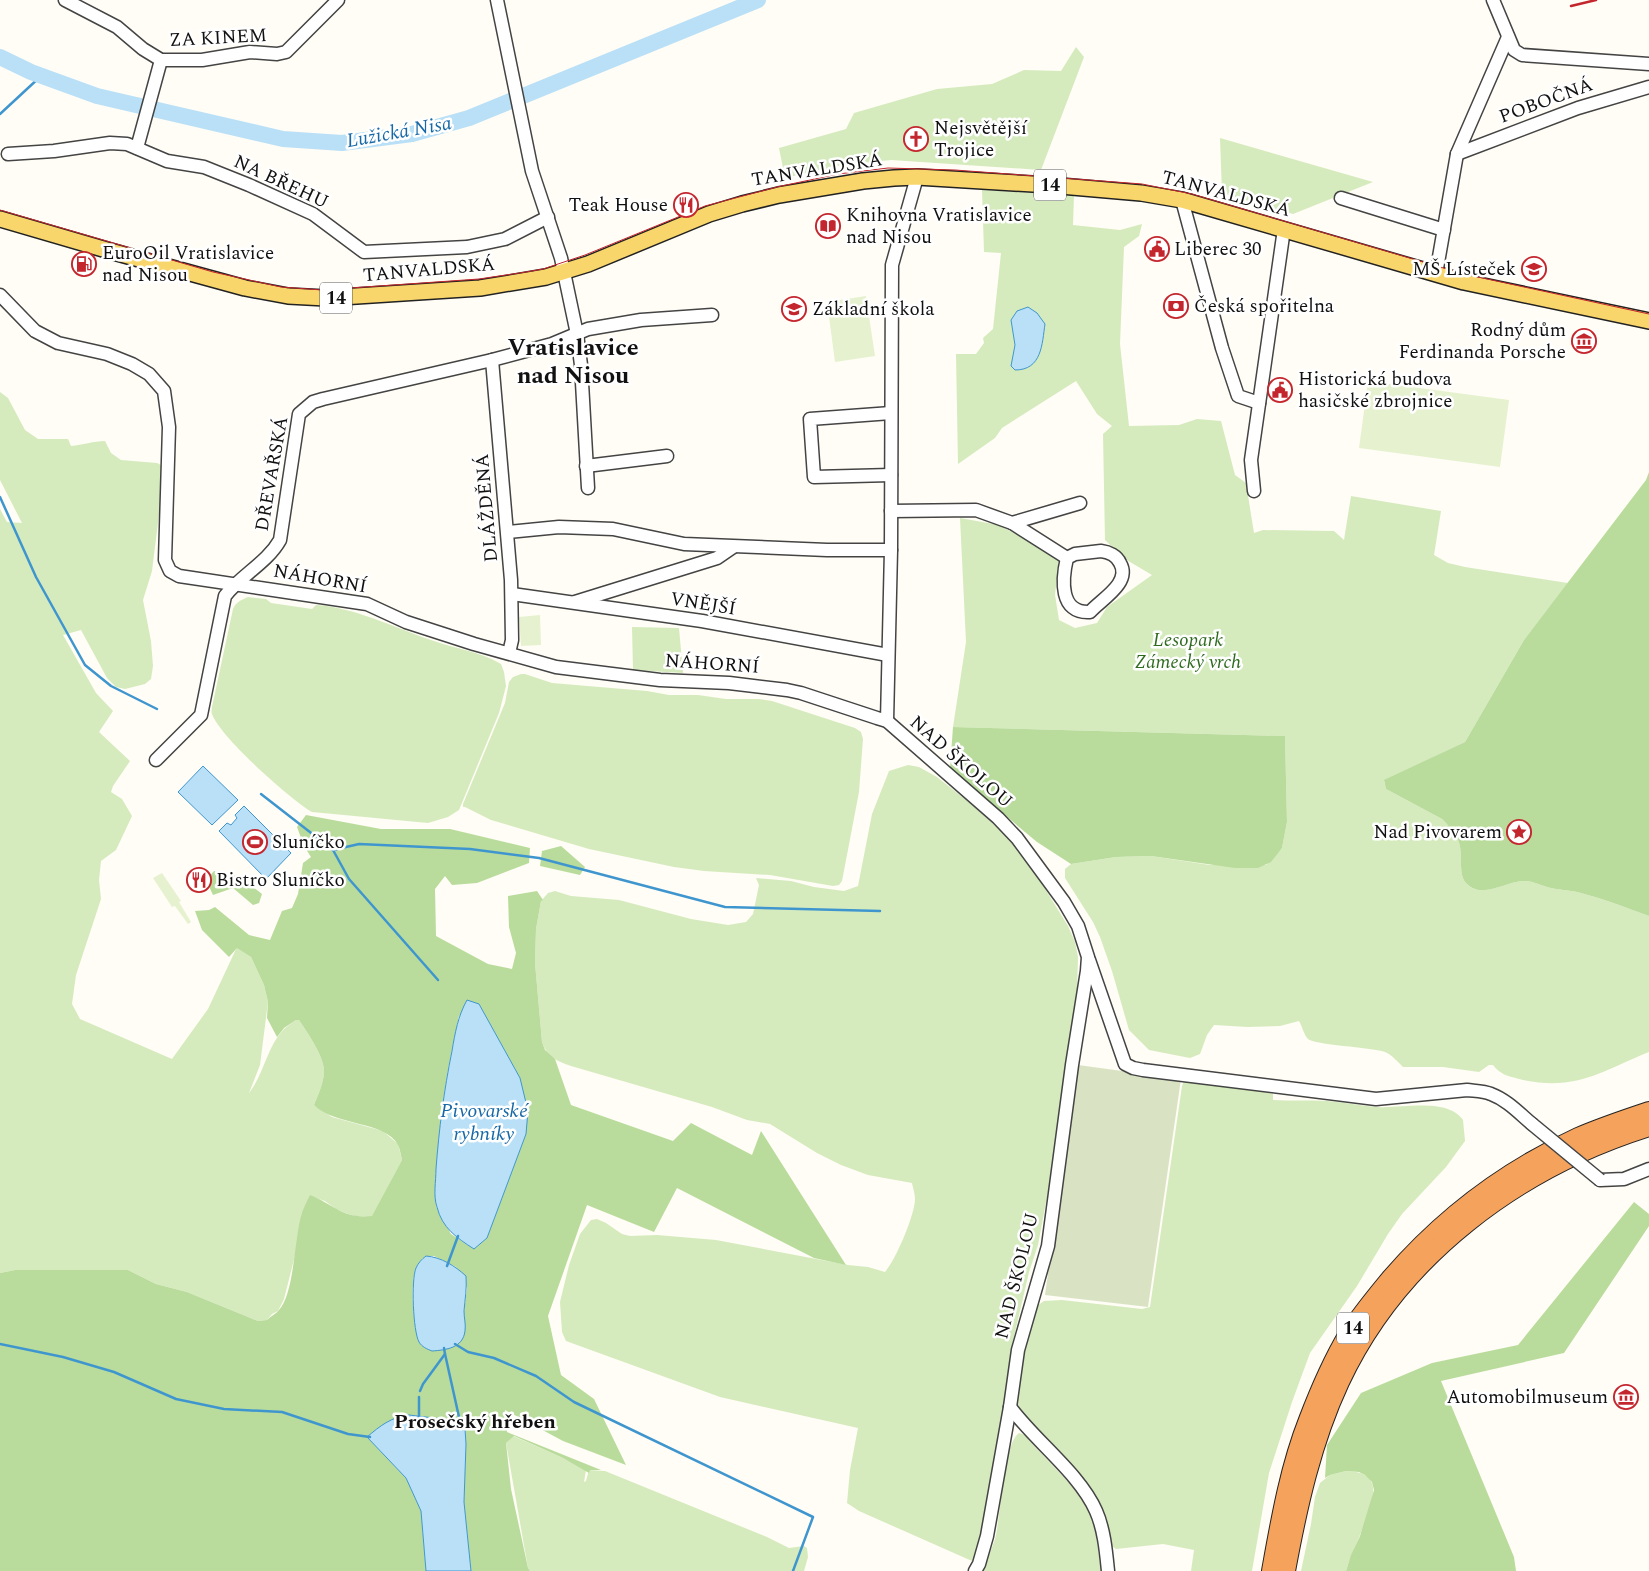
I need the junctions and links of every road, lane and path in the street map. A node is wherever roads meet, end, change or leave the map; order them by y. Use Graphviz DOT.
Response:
graph roads {
  1 [pos="64,0"];
  2 [pos="338,0"];
  3 [pos="497,0"];
  4 [pos="1492,0"];
  5 [pos="1508,37"];
  6 [pos="161,60"];
  7 [pos="1649,64"];
  8 [pos="1649,86"];
  9 [pos="137,148"];
  10 [pos="8,154"];
  11 [pos="1457,154"];
  12 [pos="917,178"];
  13 [pos="1341,198"];
  14 [pos="1182,200"];
  15 [pos="548,217"];
  16 [pos="0,219"];
  17 [pos="1284,230"];
  18 [pos="1444,230"];
  19 [pos="565,272"];
  20 [pos="1436,274"];
  21 [pos="0,295"];
  22 [pos="712,315"];
  23 [pos="1649,321"];
  24 [pos="577,334"];
  25 [pos="492,360"];
  26 [pos="1259,404"];
  27 [pos="891,413"];
  28 [pos="667,456"];
  29 [pos="586,466"];
  30 [pos="892,476"];
  31 [pos="588,488"];
  32 [pos="1254,491"];
  33 [pos="1080,503"];
  34 [pos="891,511"];
  35 [pos="1012,523"];
  36 [pos="508,532"];
  37 [pos="733,547"];
  38 [pos="891,550"];
  39 [pos="1067,558"];
  40 [pos="234,584"];
  41 [pos="512,594"];
  42 [pos="570,604"];
  43 [pos="509,654"];
  44 [pos="888,655"];
  45 [pos="887,721"];
  46 [pos="156,760"];
  47 [pos="1088,957"];
  48 [pos="1649,1111"];
  49 [pos="1649,1127"];
  50 [pos="1584,1142"];
  51 [pos="1546,1162"];
  52 [pos="1649,1169"];
  53 [pos="1010,1407"];
  54 [pos="975,1571"];
  55 [pos="1108,1571"];
  56 [pos="1271,1571"];
  57 [pos="1286,1571"];
  1 -- 6 [label="street, ZA KINEM"];
  2 -- 6 [label="street, ZA KINEM"];
  3 -- 15 [label="street"];
  4 -- 5 [label="street"];
  5 -- 7 [label="street"];
  5 -- 11 [label="street"];
  6 -- 9 [label="street"];
  8 -- 11 [label="street, POBOČNÁ"];
  9 -- 10 [label="street, NA BŘEHU"];
  9 -- 15 [label="street, NA BŘEHU"];
  11 -- 18 [label="street"];
  12 -- 14 [label="main road, TANVALDSKÁ / 14"];
  12 -- 19 [label="main road, TANVALDSKÁ / 14"];
  12 -- 27 [label="street, NAD ŠKOLOU"];
  13 -- 18 [label="street"];
  14 -- 17 [label="main road, TANVALDSKÁ / 14"];
  14 -- 26 [label="street"];
  15 -- 19 [label="street"];
  16 -- 19 [label="main road, TANVALDSKÁ / 14"];
  17 -- 20 [label="main road, TANVALDSKÁ / 14"];
  17 -- 26 [label="street"];
  18 -- 20 [label="street"];
  19 -- 24 [label="street"];
  20 -- 23 [label="main road, TANVALDSKÁ / 14"];
  21 -- 40 [label="street, NÁHORNÍ"];
  22 -- 24 [label="street, DŘEVAŘSKÁ"];
  24 -- 25 [label="street, DŘEVAŘSKÁ"];
  24 -- 29 [label="street"];
  25 -- 36 [label="street, DLÁŽDĚNÁ"];
  25 -- 40 [label="street, DŘEVAŘSKÁ"];
  26 -- 32 [label="street"];
  27 -- 30 [label="street, NAD ŠKOLOU"];
  27 -- 30 [label="street"];
  28 -- 29 [label="street"];
  29 -- 31 [label="street"];
  30 -- 34 [label="street, NAD ŠKOLOU"];
  33 -- 35 [label="street"];
  34 -- 35 [label="street"];
  34 -- 38 [label="street, NAD ŠKOLOU"];
  35 -- 39 [label="street"];
  36 -- 37 [label="street"];
  36 -- 41 [label="street, DLÁŽDĚNÁ"];
  37 -- 38 [label="street"];
  37 -- 42 [label="street"];
  38 -- 44 [label="street, NAD ŠKOLOU"];
  39 -- 39 [label="street"];
  40 -- 43 [label="street, NÁHORNÍ"];
  40 -- 46 [label="street, DŘEVAŘSKÁ"];
  41 -- 42 [label="street, VNĚJŠÍ"];
  41 -- 43 [label="street, DLÁŽDĚNÁ"];
  42 -- 44 [label="street, VNĚJŠÍ"];
  43 -- 45 [label="street, NÁHORNÍ"];
  44 -- 45 [label="street, NAD ŠKOLOU"];
  45 -- 47 [label="street, NAD ŠKOLOU"];
  47 -- 52 [label="street, NAD ŠKOLOU, bridge"];
  47 -- 53 [label="street, NAD ŠKOLOU"];
  48 -- 50 [label="highway, 14"];
  49 -- 50 [label="highway, 14"];
  50 -- 51 [label="highway, 14"];
  51 -- 56 [label="highway, 14"];
  51 -- 57 [label="highway, 14"];
  53 -- 54 [label="street, NAD ŠKOLOU"];
  53 -- 55 [label="street"];
}
